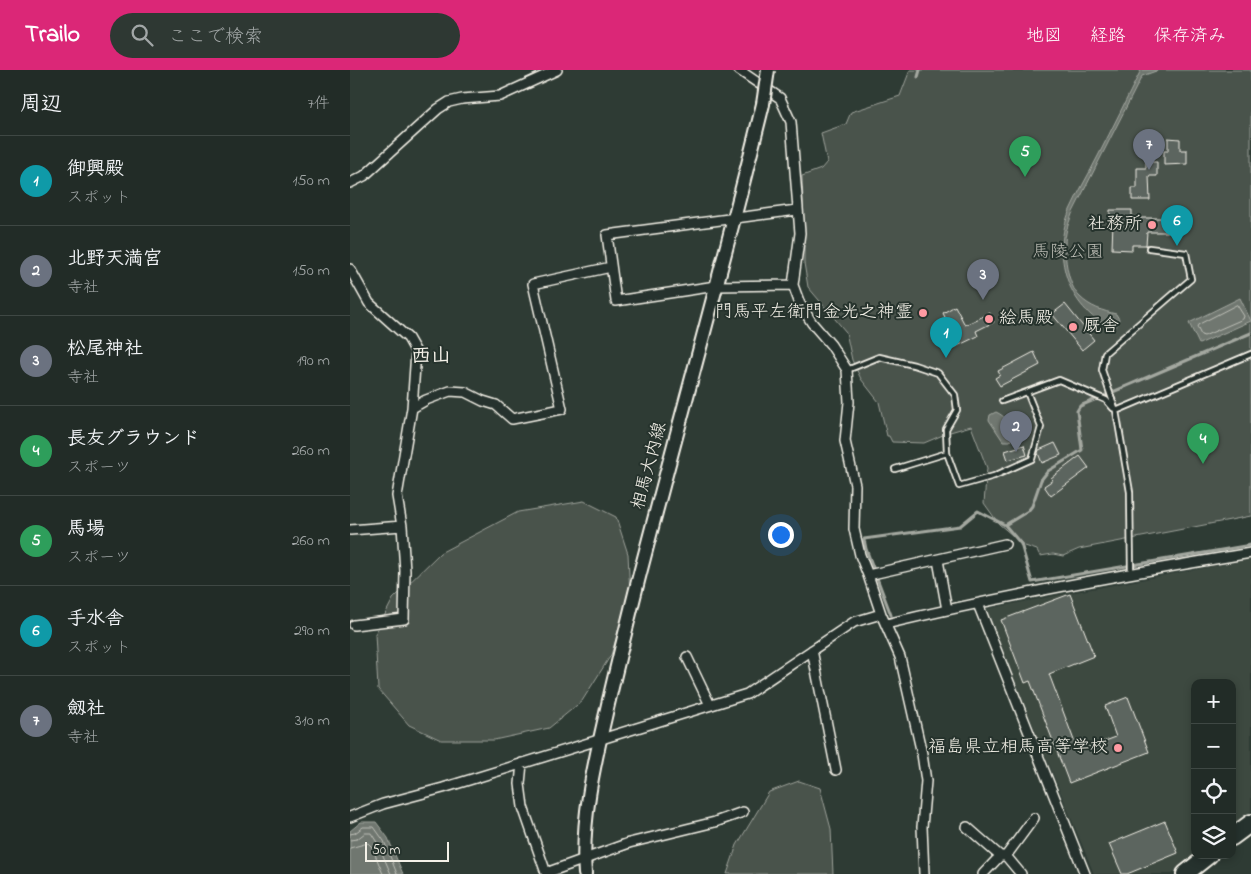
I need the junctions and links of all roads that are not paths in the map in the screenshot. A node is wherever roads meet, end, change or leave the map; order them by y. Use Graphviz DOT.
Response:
graph roads {
  1 [pos="558,70"];
  2 [pos="739,70"];
  3 [pos="768,70"];
  4 [pos="350,183"];
  5 [pos="797,210"];
  6 [pos="735,218"];
  7 [pos="1149,248"];
  8 [pos="611,267"];
  9 [pos="350,269"];
  10 [pos="793,285"];
  11 [pos="716,286"];
  12 [pos="1251,354"];
  13 [pos="847,370"];
  14 [pos="1027,392"];
  15 [pos="1002,401"];
  16 [pos="412,408"];
  17 [pos="1116,411"];
  18 [pos="947,453"];
  19 [pos="895,469"];
  20 [pos="402,526"];
  21 [pos="350,530"];
  22 [pos="1004,544"];
  23 [pos="1251,553"];
  24 [pos="938,560"];
  25 [pos="1131,573"];
  26 [pos="868,575"];
  27 [pos="978,604"];
  28 [pos="947,610"];
  29 [pos="881,614"];
  30 [pos="886,624"];
  31 [pos="354,625"];
  32 [pos="812,650"];
  33 [pos="687,657"];
  34 [pos="710,705"];
  35 [pos="600,738"];
  36 [pos="522,763"];
  37 [pos="836,770"];
  38 [pos="743,812"];
  39 [pos="350,818"];
  40 [pos="1034,818"];
  41 [pos="1251,823"];
  42 [pos="967,826"];
  43 [pos="1236,834"];
  44 [pos="1003,856"];
  45 [pos="584,859"];
  46 [pos="1205,859"];
  47 [pos="1193,871"];
  48 [pos="546,874"];
  49 [pos="585,874"];
  50 [pos="924,874"];
  51 [pos="983,874"];
  52 [pos="1021,874"];
  53 [pos="1086,874"];
  1 -- 4 [label="street"];
  2 -- 5 [label="street"];
  3 -- 6 [label="main road, 相馬大内線, bridge"];
  5 -- 6 [label="street"];
  5 -- 10 [label="street"];
  6 -- 8 [label="street"];
  6 -- 11 [label="main road, 相馬大内線"];
  7 -- 17 [label="lane"];
  8 -- 11 [label="street"];
  8 -- 16 [label="street"];
  9 -- 16 [label="street"];
  10 -- 11 [label="street"];
  10 -- 13 [label="street"];
  11 -- 35 [label="main road, 相馬大内線"];
  12 -- 17 [label="lane"];
  13 -- 18 [label="lane"];
  13 -- 26 [label="street"];
  14 -- 15 [label="lane"];
  14 -- 17 [label="lane"];
  14 -- 18 [label="lane"];
  16 -- 20 [label="street"];
  17 -- 25 [label="lane"];
  18 -- 19 [label="lane"];
  20 -- 21 [label="street"];
  20 -- 31 [label="street"];
  22 -- 24 [label="street"];
  23 -- 25 [label="street"];
  24 -- 26 [label="street"];
  24 -- 28 [label="street"];
  25 -- 27 [label="street"];
  26 -- 29 [label="street"];
  27 -- 28 [label="street"];
  27 -- 53 [label="street"];
  28 -- 30 [label="street"];
  29 -- 30 [label="street"];
  29 -- 32 [label="street"];
  30 -- 50 [label="street"];
  32 -- 34 [label="street"];
  32 -- 37 [label="street"];
  33 -- 34 [label="street"];
  34 -- 35 [label="street"];
  35 -- 36 [label="street"];
  35 -- 45 [label="main road, 相馬大内線"];
  36 -- 39 [label="street"];
  36 -- 48 [label="street"];
  38 -- 45 [label="street"];
  40 -- 44 [label="street"];
  41 -- 43 [label="highway"];
  42 -- 44 [label="street"];
  44 -- 51 [label="street"];
  44 -- 52 [label="street"];
  45 -- 48 [label="street"];
  45 -- 49 [label="main road, 相馬大内線"];
  46 -- 47 [label="highway"];
}
